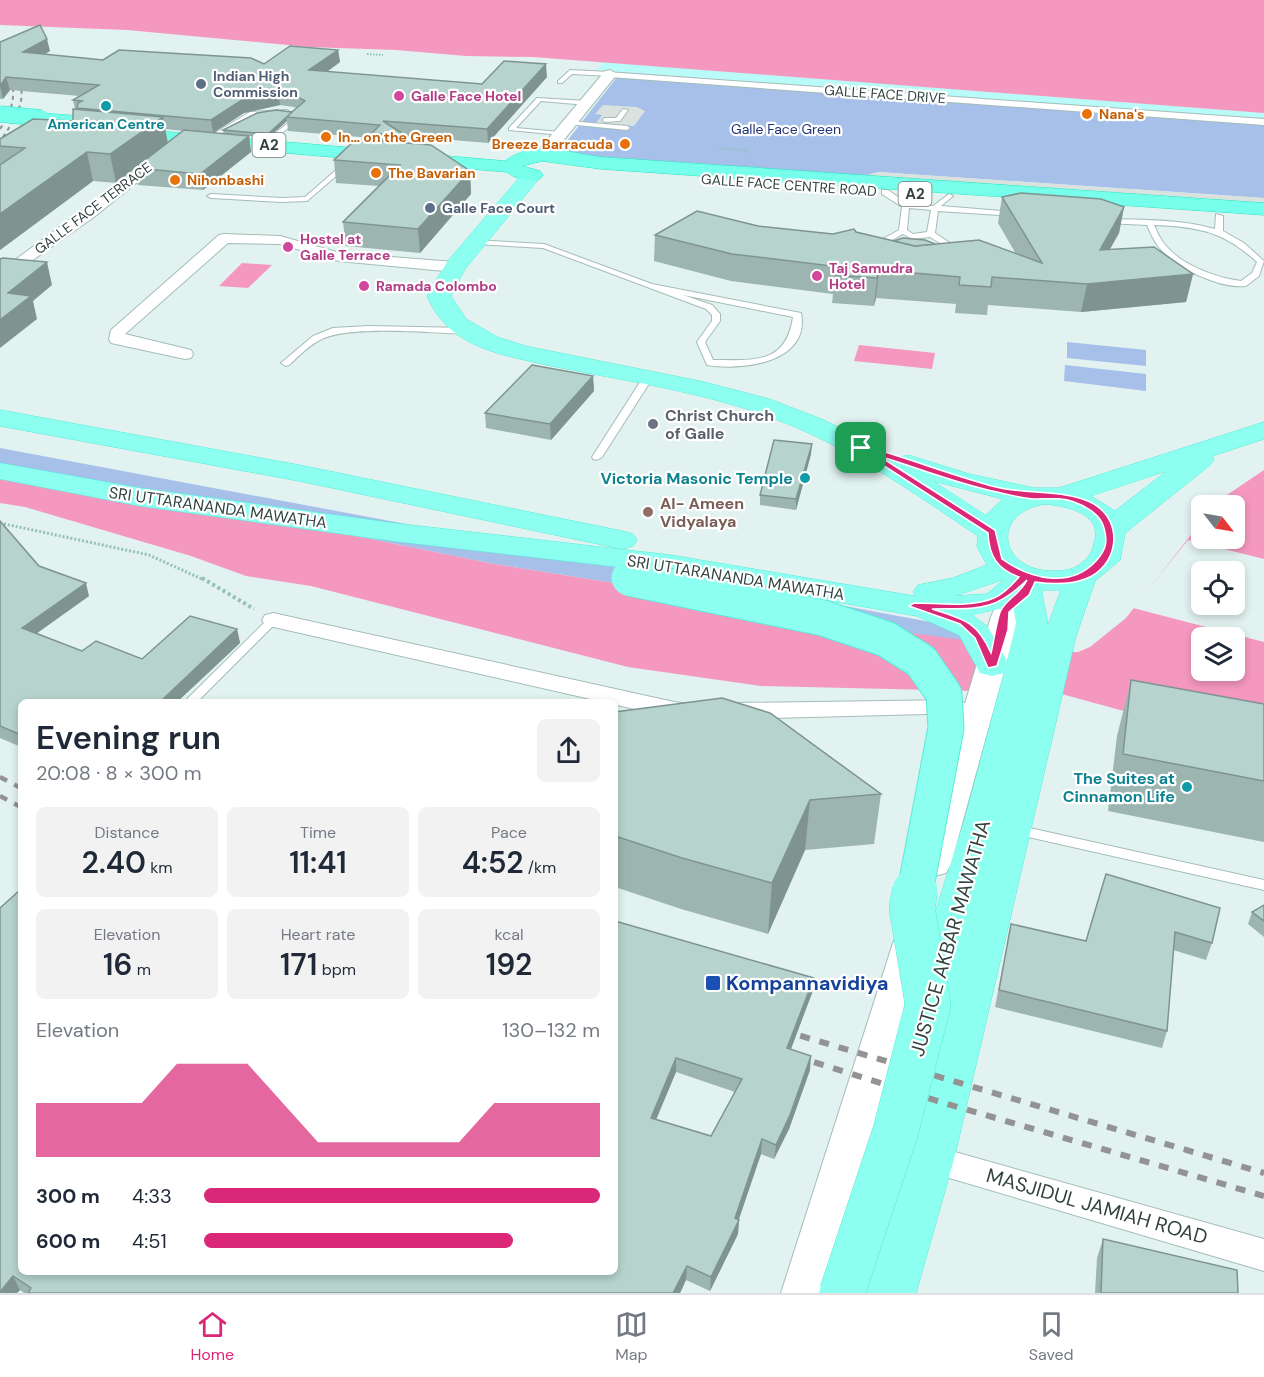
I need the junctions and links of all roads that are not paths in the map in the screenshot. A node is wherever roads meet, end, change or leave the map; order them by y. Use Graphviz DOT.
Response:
graph roads {
  1 [pos="610,74"];
  2 [pos="560,82"];
  3 [pos="587,103"];
  4 [pos="625,110"];
  5 [pos="0,114"];
  6 [pos="33,121"];
  7 [pos="1264,122"];
  8 [pos="0,123"];
  9 [pos="568,125"];
  10 [pos="627,128"];
  11 [pos="219,133"];
  12 [pos="273,137"];
  13 [pos="185,138"];
  14 [pos="359,153"];
  15 [pos="527,164"];
  16 [pos="567,165"];
  17 [pos="885,192"];
  18 [pos="211,196"];
  19 [pos="942,202"];
  20 [pos="906,206"];
  21 [pos="1264,209"];
  22 [pos="1019,214"];
  23 [pos="1264,218"];
  24 [pos="1102,220"];
  25 [pos="1150,224"];
  26 [pos="1219,224"];
  27 [pos="903,231"];
  28 [pos="931,234"];
  29 [pos="476,242"];
  30 [pos="867,251"];
  31 [pos="966,258"];
  32 [pos="455,267"];
  33 [pos="0,278"];
  34 [pos="650,286"];
  35 [pos="467,331"];
  36 [pos="185,354"];
  37 [pos="286,363"];
  38 [pos="647,379"];
  39 [pos="0,418"];
  40 [pos="0,424"];
  41 [pos="1264,430"];
  42 [pos="1220,443"];
  43 [pos="861,448"];
  44 [pos="597,457"];
  45 [pos="0,471"];
  46 [pos="1031,496"];
  47 [pos="1063,496"];
  48 [pos="1110,530"];
  49 [pos="992,532"];
  50 [pos="566,536"];
  51 [pos="437,537"];
  52 [pos="638,544"];
  53 [pos="1081,578"];
  54 [pos="1026,601"];
  55 [pos="914,606"];
  56 [pos="273,620"];
  57 [pos="992,666"];
  58 [pos="193,699"];
  59 [pos="980,706"];
  60 [pos="1013,830"];
  61 [pos="1264,885"];
  62 [pos="928,1005"];
  63 [pos="930,1159"];
  64 [pos="1264,1255"];
  65 [pos="803,1293"];
  66 [pos="842,1293"];
  67 [pos="890,1293"];
  1 -- 2 [label="lane"];
  1 -- 3 [label="street"];
  1 -- 7 [label="street, GALLE FACE DRIVE"];
  3 -- 9 [label="street"];
  3 -- 9 [label="lane"];
  4 -- 9 [label="lane"];
  5 -- 6 [label="highway, A2, bridge"];
  6 -- 8 [label="highway, A2"];
  6 -- 11 [label="highway, A2"];
  6 -- 13 [label="highway, A2"];
  9 -- 10 [label="lane"];
  9 -- 15 [label="street"];
  11 -- 12 [label="highway, A2"];
  11 -- 12 [label="lane"];
  12 -- 15 [label="highway, A2"];
  13 -- 14 [label="highway, A2"];
  13 -- 33 [label="street, GALLE FACE TERRACE"];
  14 -- 15 [label="highway, A2"];
  14 -- 18 [label="lane"];
  15 -- 16 [label="highway"];
  15 -- 29 [label="main road"];
  16 -- 17 [label="highway, GALLE FACE CENTRE ROAD / A2"];
  16 -- 21 [label="highway, GALLE FACE CENTRE ROAD / A2"];
  17 -- 19 [label="highway, GALLE FACE CENTRE ROAD / A2"];
  17 -- 20 [label="lane"];
  19 -- 20 [label="lane"];
  19 -- 22 [label="lane"];
  19 -- 26 [label="highway, GALLE FACE CENTRE ROAD / A2"];
  19 -- 28 [label="lane"];
  20 -- 27 [label="lane"];
  23 -- 26 [label="highway, GALLE FACE CENTRE ROAD / A2"];
  24 -- 25 [label="lane"];
  25 -- 26 [label="lane"];
  25 -- 26 [label="lane"];
  27 -- 28 [label="lane"];
  27 -- 30 [label="lane"];
  28 -- 31 [label="lane"];
  29 -- 32 [label="main road"];
  29 -- 34 [label="lane"];
  32 -- 35 [label="main road"];
  32 -- 36 [label="street"];
  34 -- 34 [label="lane"];
  35 -- 37 [label="lane"];
  35 -- 38 [label="main road"];
  38 -- 43 [label="main road"];
  38 -- 44 [label="lane"];
  39 -- 52 [label="main road"];
  40 -- 50 [label="lane"];
  41 -- 42 [label="main road"];
  42 -- 47 [label="main road"];
  42 -- 48 [label="main road"];
  43 -- 46 [label="main road"];
  43 -- 49 [label="main road"];
  45 -- 51 [label="main road, SRI UTTARANANDA MAWATHA"];
  46 -- 47 [label="main road"];
  46 -- 49 [label="main road"];
  47 -- 48 [label="main road"];
  48 -- 53 [label="main road"];
  49 -- 54 [label="main road"];
  50 -- 51 [label="main road, SRI UTTARANANDA MAWATHA"];
  50 -- 52 [label="main road, SRI UTTARANANDA MAWATHA"];
  51 -- 55 [label="main road, SRI UTTARANANDA MAWATHA"];
  51 -- 62 [label="main road, bridge"];
  52 -- 54 [label="main road, SRI UTTARANANDA MAWATHA"];
  53 -- 54 [label="main road, JUSTICE AKBAR MAWATHA"];
  53 -- 54 [label="main road"];
  54 -- 55 [label="main road, SRI UTTARANANDA MAWATHA"];
  54 -- 57 [label="street"];
  54 -- 60 [label="main road, JUSTICE AKBAR MAWATHA"];
  54 -- 62 [label="main road, JUSTICE AKBAR MAWATHA"];
  55 -- 57 [label="main road"];
  56 -- 58 [label="lane"];
  56 -- 59 [label="street"];
  57 -- 59 [label="street"];
  59 -- 65 [label="street"];
  60 -- 61 [label="lane"];
  60 -- 63 [label="main road, JUSTICE AKBAR MAWATHA"];
  62 -- 66 [label="main road, JUSTICE AKBAR MAWATHA, bridge"];
  63 -- 64 [label="street, MASJIDUL JAMIAH ROAD"];
  63 -- 67 [label="main road, JUSTICE AKBAR MAWATHA"];
}
